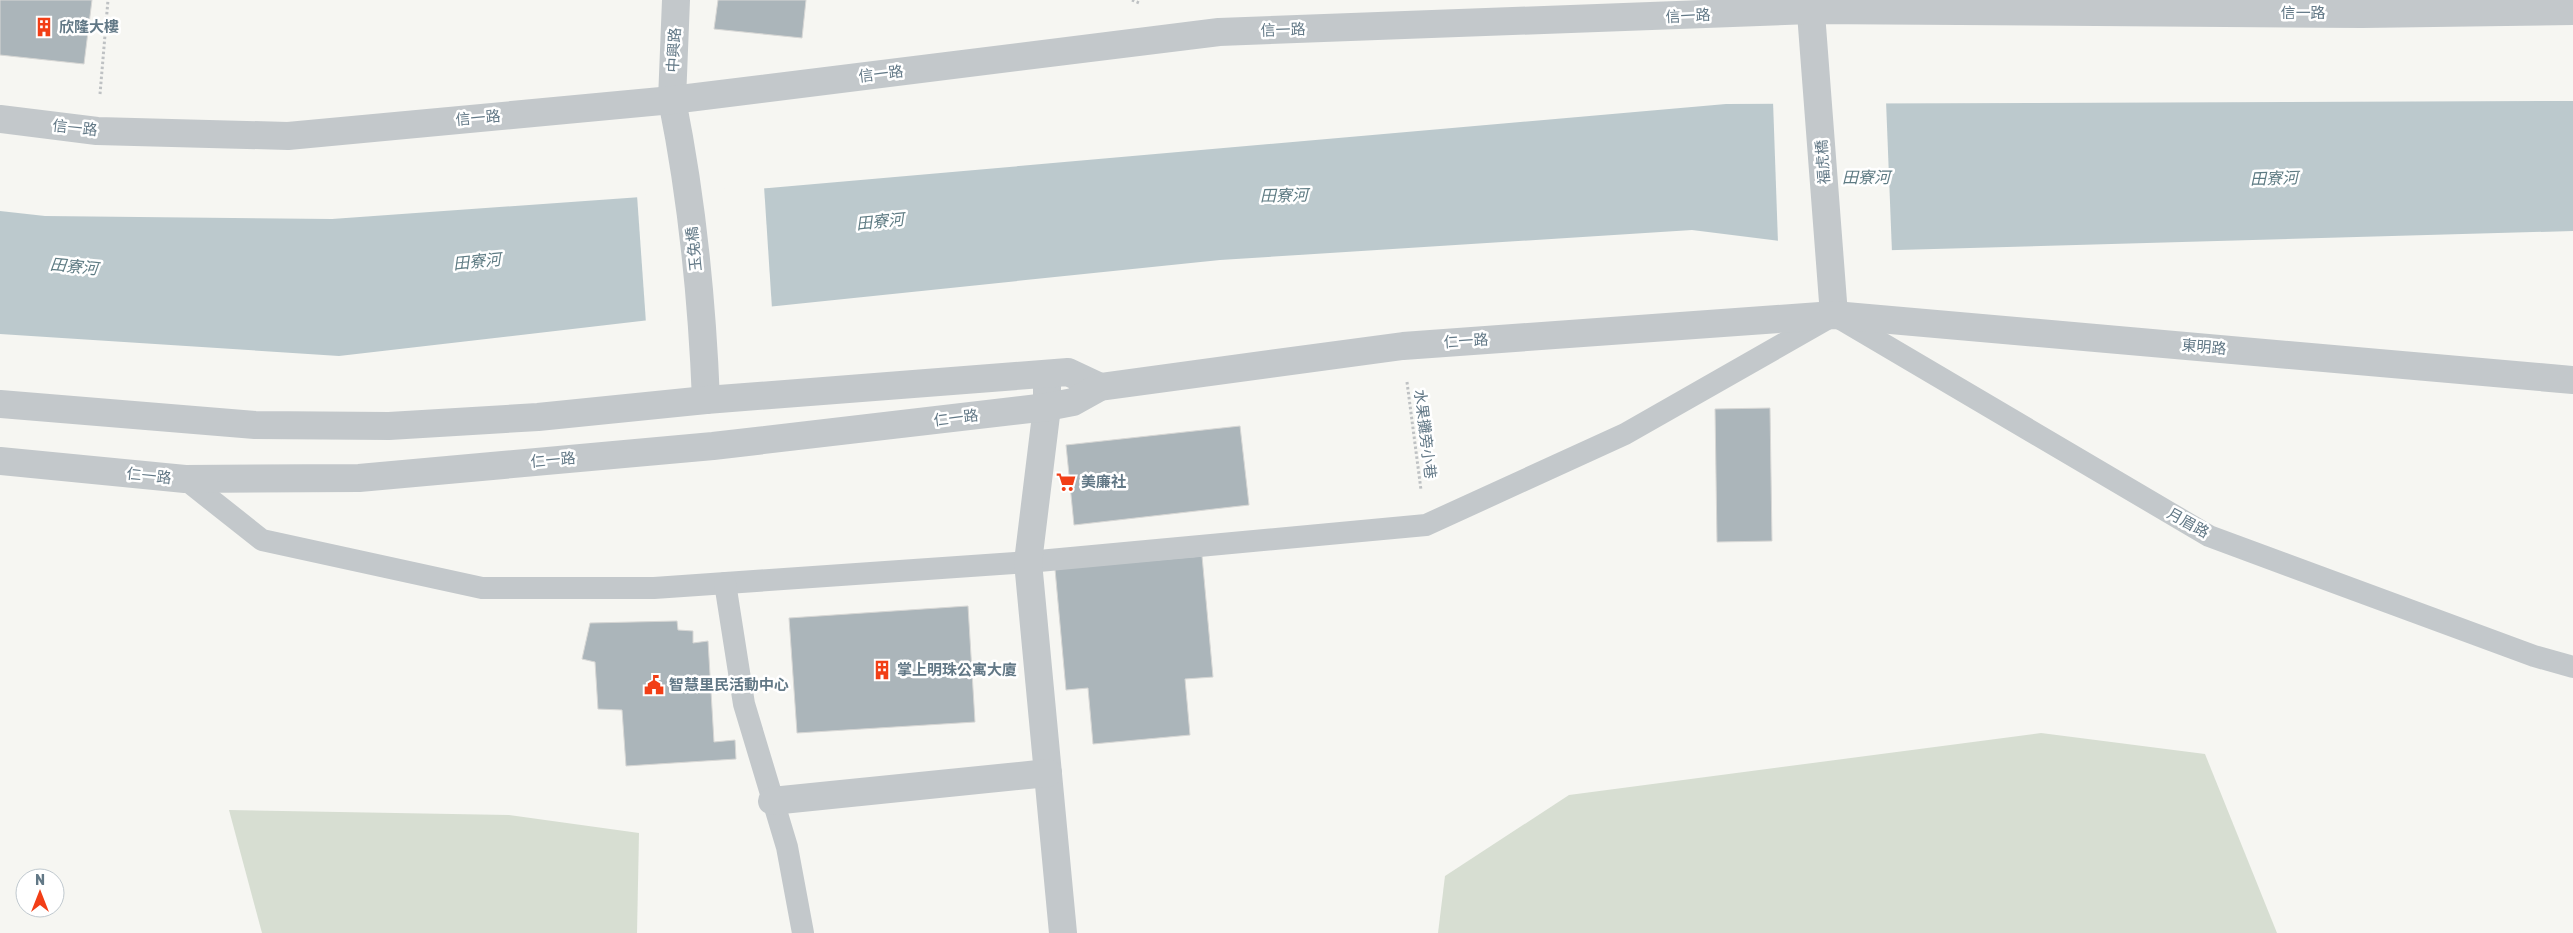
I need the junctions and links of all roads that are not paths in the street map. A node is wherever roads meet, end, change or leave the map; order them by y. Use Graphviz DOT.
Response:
graph roads {
  1 [pos="676,0"];
  2 [pos="1811,5"];
  3 [pos="2573,11"];
  4 [pos="672,100"];
  5 [pos="0,119"];
  6 [pos="1834,314"];
  7 [pos="1047,374"];
  8 [pos="2573,380"];
  9 [pos="1100,387"];
  10 [pos="706,400"];
  11 [pos="0,404"];
  12 [pos="1047,407"];
  13 [pos="0,461"];
  14 [pos="185,479"];
  15 [pos="1028,562"];
  16 [pos="725,583"];
  17 [pos="2573,667"];
  18 [pos="1048,774"];
  19 [pos="772,801"];
  20 [pos="802,933"];
  21 [pos="1063,933"];
  1 -- 4 [label="street, 中興路"];
  2 -- 3 [label="street, 信一路"];
  2 -- 4 [label="street, 信一路"];
  2 -- 6 [label="street, 福虎橋"];
  4 -- 5 [label="street, 信一路"];
  4 -- 10 [label="street, 玉兔橋"];
  6 -- 8 [label="street, 東明路"];
  6 -- 9 [label="street, 仁一路"];
  6 -- 15 [label="lane"];
  6 -- 17 [label="lane, 月眉路"];
  7 -- 9 [label="street"];
  7 -- 10 [label="street"];
  7 -- 12 [label="street"];
  9 -- 12 [label="street, 仁一路"];
  10 -- 11 [label="street"];
  12 -- 14 [label="street, 仁一路"];
  12 -- 15 [label="street"];
  13 -- 14 [label="street, 仁一路"];
  14 -- 16 [label="lane"];
  15 -- 16 [label="lane"];
  15 -- 18 [label="street"];
  16 -- 19 [label="lane"];
  18 -- 19 [label="street"];
  18 -- 21 [label="street"];
  19 -- 20 [label="lane"];
}
